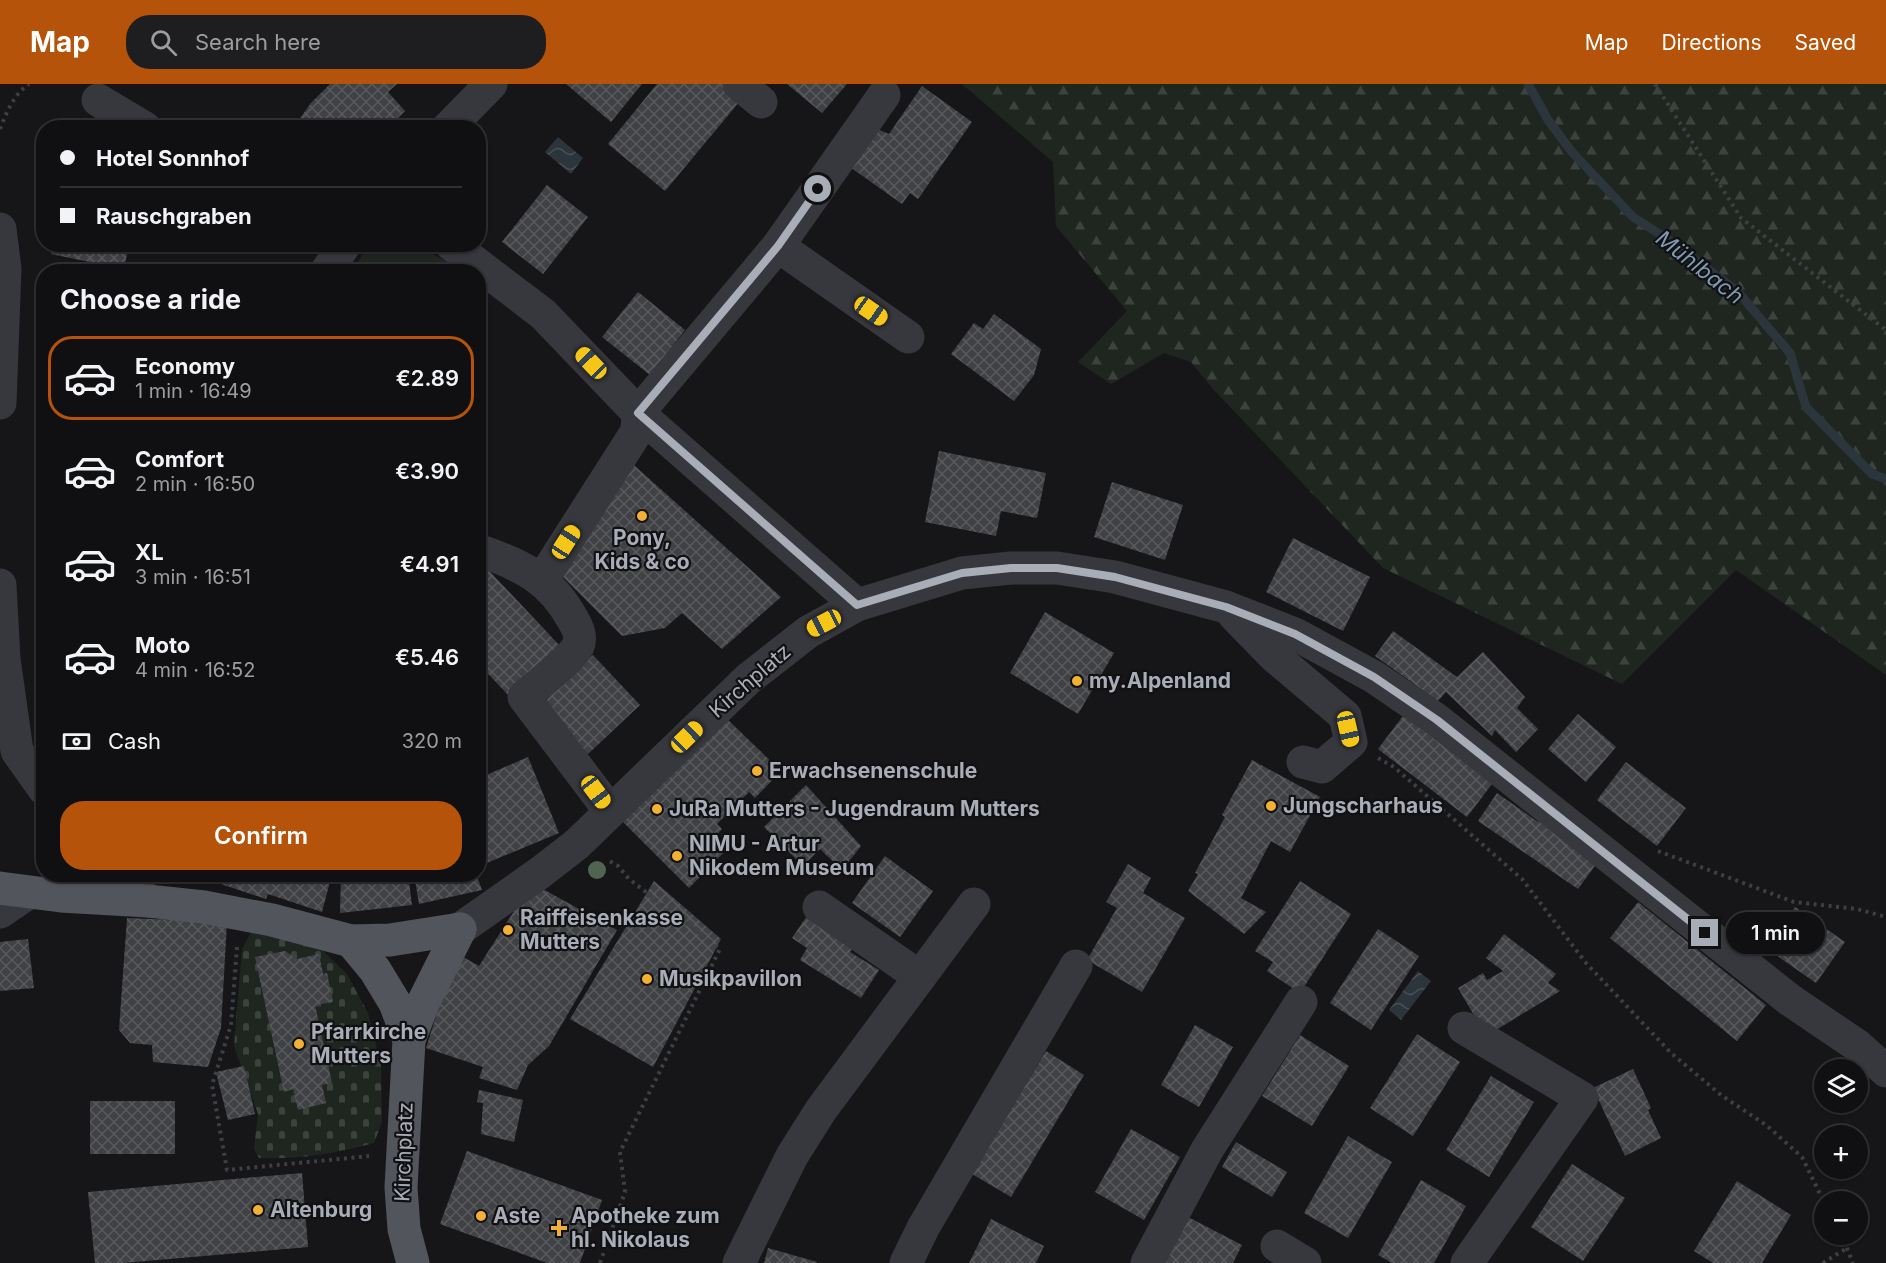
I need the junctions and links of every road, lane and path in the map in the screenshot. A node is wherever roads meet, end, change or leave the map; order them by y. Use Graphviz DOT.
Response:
graph roads {
  1 [pos="29,84"];
  2 [pos="491,84"];
  3 [pos="1655,84"];
  4 [pos="884,95"];
  5 [pos="98,100"];
  6 [pos="132,120"];
  7 [pos="456,120"];
  8 [pos="0,129"];
  9 [pos="0,229"];
  10 [pos="778,246"];
  11 [pos="462,252"];
  12 [pos="477,264"];
  13 [pos="486,271"];
  14 [pos="1886,330"];
  15 [pos="908,338"];
  16 [pos="0,403"];
  17 [pos="638,413"];
  18 [pos="486,554"];
  19 [pos="542,580"];
  20 [pos="0,585"];
  21 [pos="857,605"];
  22 [pos="1226,607"];
  23 [pos="1351,742"];
  24 [pos="1303,762"];
  25 [pos="36,778"];
  26 [pos="610,812"];
  27 [pos="577,844"];
  28 [pos="1652,848"];
  29 [pos="129,882"];
  30 [pos="14,891"];
  31 [pos="148,901"];
  32 [pos="974,904"];
  33 [pos="819,907"];
  34 [pos="0,912"];
  35 [pos="239,913"];
  36 [pos="1886,917"];
  37 [pos="460,929"];
  38 [pos="351,941"];
  39 [pos="1076,966"];
  40 [pos="920,977"];
  41 [pos="1301,1002"];
  42 [pos="1464,1028"];
  43 [pos="409,1040"];
  44 [pos="1886,1071"];
  45 [pos="403,1152"];
  46 [pos="1819,1191"];
  47 [pos="1846,1245"];
  48 [pos="1277,1246"];
  49 [pos="1847,1248"];
  50 [pos="413,1263"];
  51 [pos="600,1263"];
  52 [pos="739,1263"];
  53 [pos="906,1263"];
  54 [pos="1147,1263"];
  55 [pos="1305,1263"];
  56 [pos="1467,1263"];
  57 [pos="1823,1263"];
  58 [pos="1853,1263"];
  1 -- 8 [label="path"];
  2 -- 7 [label="street"];
  3 -- 14 [label="path"];
  4 -- 10 [label="street"];
  5 -- 6 [label="street"];
  9 -- 16 [label="street"];
  10 -- 15 [label="street"];
  10 -- 17 [label="street"];
  11 -- 12 [label="street"];
  13 -- 17 [label="street"];
  17 -- 19 [label="street"];
  17 -- 21 [label="street"];
  18 -- 19 [label="street"];
  19 -- 26 [label="street"];
  20 -- 25 [label="street"];
  21 -- 22 [label="street, Kirchplatz"];
  21 -- 26 [label="street, Kirchplatz"];
  22 -- 23 [label="street"];
  22 -- 44 [label="street, Kirchplatz"];
  23 -- 24 [label="street"];
  23 -- 46 [label="path"];
  26 -- 27 [label="street, Kirchplatz"];
  27 -- 37 [label="street, Kirchplatz"];
  27 -- 51 [label="path"];
  28 -- 36 [label="path"];
  29 -- 31 [label="street"];
  30 -- 31 [label="main road, Kirchplatz"];
  30 -- 34 [label="street"];
  31 -- 35 [label="main road, Kirchplatz"];
  32 -- 40 [label="street"];
  33 -- 40 [label="street"];
  35 -- 38 [label="main road, Kirchplatz"];
  35 -- 45 [label="path"];
  37 -- 38 [label="main road, Kirchplatz"];
  37 -- 43 [label="main road, Kirchplatz"];
  38 -- 43 [label="main road, Kirchplatz"];
  39 -- 53 [label="street"];
  40 -- 52 [label="street"];
  41 -- 54 [label="street"];
  42 -- 56 [label="street"];
  43 -- 45 [label="main road, Kirchplatz"];
  45 -- 50 [label="main road, Kirchplatz"];
  47 -- 49 [label="path"];
  48 -- 55 [label="street"];
  49 -- 57 [label="path"];
  49 -- 58 [label="path"];
}
